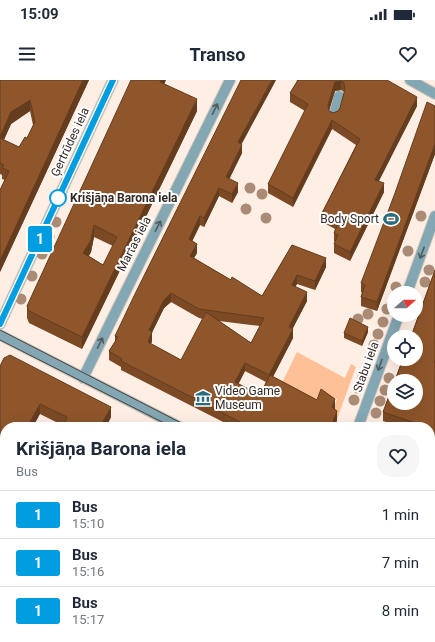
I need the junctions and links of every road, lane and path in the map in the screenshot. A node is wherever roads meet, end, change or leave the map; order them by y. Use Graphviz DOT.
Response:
graph roads {
  1 [pos="113,80"];
  2 [pos="230,80"];
  3 [pos="411,80"];
  4 [pos="435,94"];
  5 [pos="339,96"];
  6 [pos="334,115"];
  7 [pos="435,216"];
  8 [pos="410,286"];
  9 [pos="396,322"];
  10 [pos="0,324"];
  11 [pos="0,335"];
  12 [pos="83,378"];
  13 [pos="170,422"];
  14 [pos="360,422"];
  1 -- 10 [label="street, Ģertrūdes iela"];
  12 -- 2 [label="street, Martas iela, one-way"];
  3 -- 4 [label="street"];
  5 -- 6 [label="street"];
  7 -- 8 [label="street, one-way"];
  9 -- 14 [label="street, Stabu iela, one-way"];
  11 -- 12 [label="street"];
  12 -- 13 [label="street"];
}
